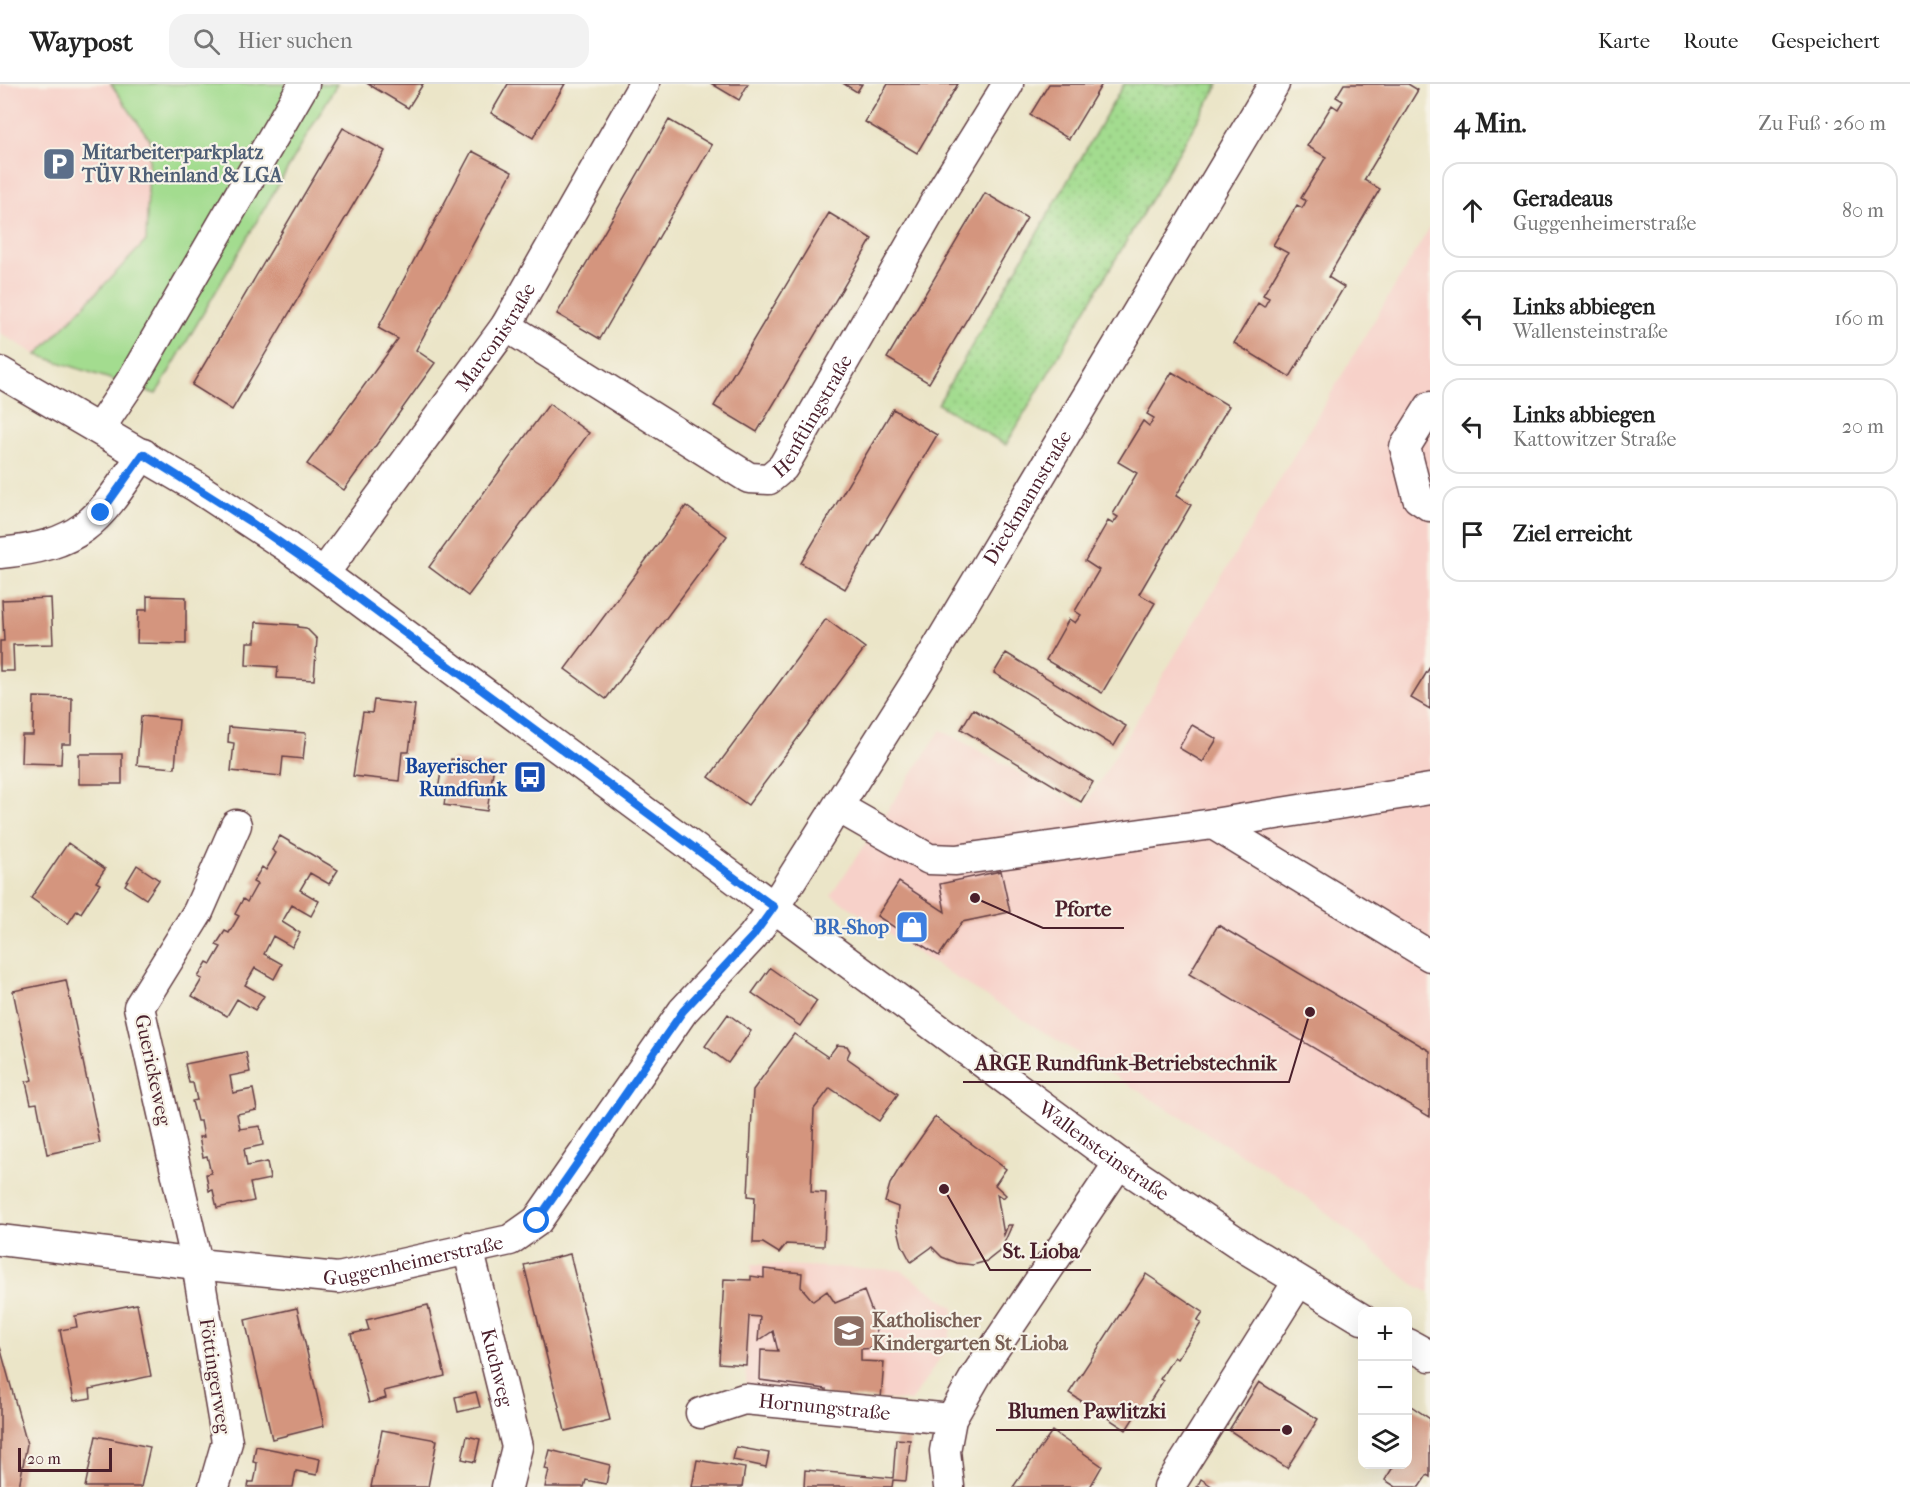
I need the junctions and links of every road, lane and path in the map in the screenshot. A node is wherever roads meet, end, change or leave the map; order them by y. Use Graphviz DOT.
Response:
graph roads {
  1 [pos="304,84"];
  2 [pos="644,84"];
  3 [pos="1008,84"];
  4 [pos="1274,84"];
  5 [pos="506,326"];
  6 [pos="0,372"];
  7 [pos="1430,406"];
  8 [pos="99,429"];
  9 [pos="143,454"];
  10 [pos="1430,506"];
  11 [pos="0,553"];
  12 [pos="324,573"];
  13 [pos="1430,789"];
  14 [pos="838,807"];
  15 [pos="1213,824"];
  16 [pos="236,825"];
  17 [pos="774,907"];
  18 [pos="1430,956"];
  19 [pos="1119,1163"];
  20 [pos="0,1240"];
  21 [pos="468,1248"];
  22 [pos="197,1264"];
  23 [pos="1298,1282"];
  24 [pos="1358,1317"];
  25 [pos="1412,1347"];
  26 [pos="1430,1356"];
  27 [pos="701,1413"];
  28 [pos="951,1419"];
  29 [pos="214,1487"];
  30 [pos="507,1487"];
  31 [pos="949,1487"];
  32 [pos="1169,1487"];
  1 -- 8 [label="street"];
  2 -- 5 [label="street, Marconistraße"];
  3 -- 5 [label="street, Henftlingstraße"];
  4 -- 14 [label="street, Dieckmannstraße"];
  5 -- 12 [label="street, Marconistraße"];
  6 -- 8 [label="street, Wallensteinstraße"];
  7 -- 10 [label="street"];
  8 -- 9 [label="street, Wallensteinstraße"];
  9 -- 11 [label="street"];
  9 -- 12 [label="street, Wallensteinstraße"];
  12 -- 17 [label="street, Wallensteinstraße"];
  13 -- 15 [label="street"];
  14 -- 15 [label="street"];
  14 -- 17 [label="street, Dieckmannstraße"];
  15 -- 18 [label="street"];
  16 -- 22 [label="street, Guerickeweg"];
  17 -- 19 [label="street, Wallensteinstraße"];
  17 -- 21 [label="street, Guggenheimerstraße"];
  19 -- 23 [label="street, Wallensteinstraße"];
  19 -- 28 [label="street"];
  20 -- 22 [label="street, Guggenheimerstraße"];
  21 -- 22 [label="street, Guggenheimerstraße"];
  21 -- 30 [label="street, Kuchweg"];
  22 -- 29 [label="street, Föttingerweg"];
  23 -- 24 [label="street, Wallensteinstraße"];
  23 -- 32 [label="street"];
  25 -- 26 [label="street"];
  27 -- 28 [label="street, Hornungstraße"];
  28 -- 31 [label="street"];
}
